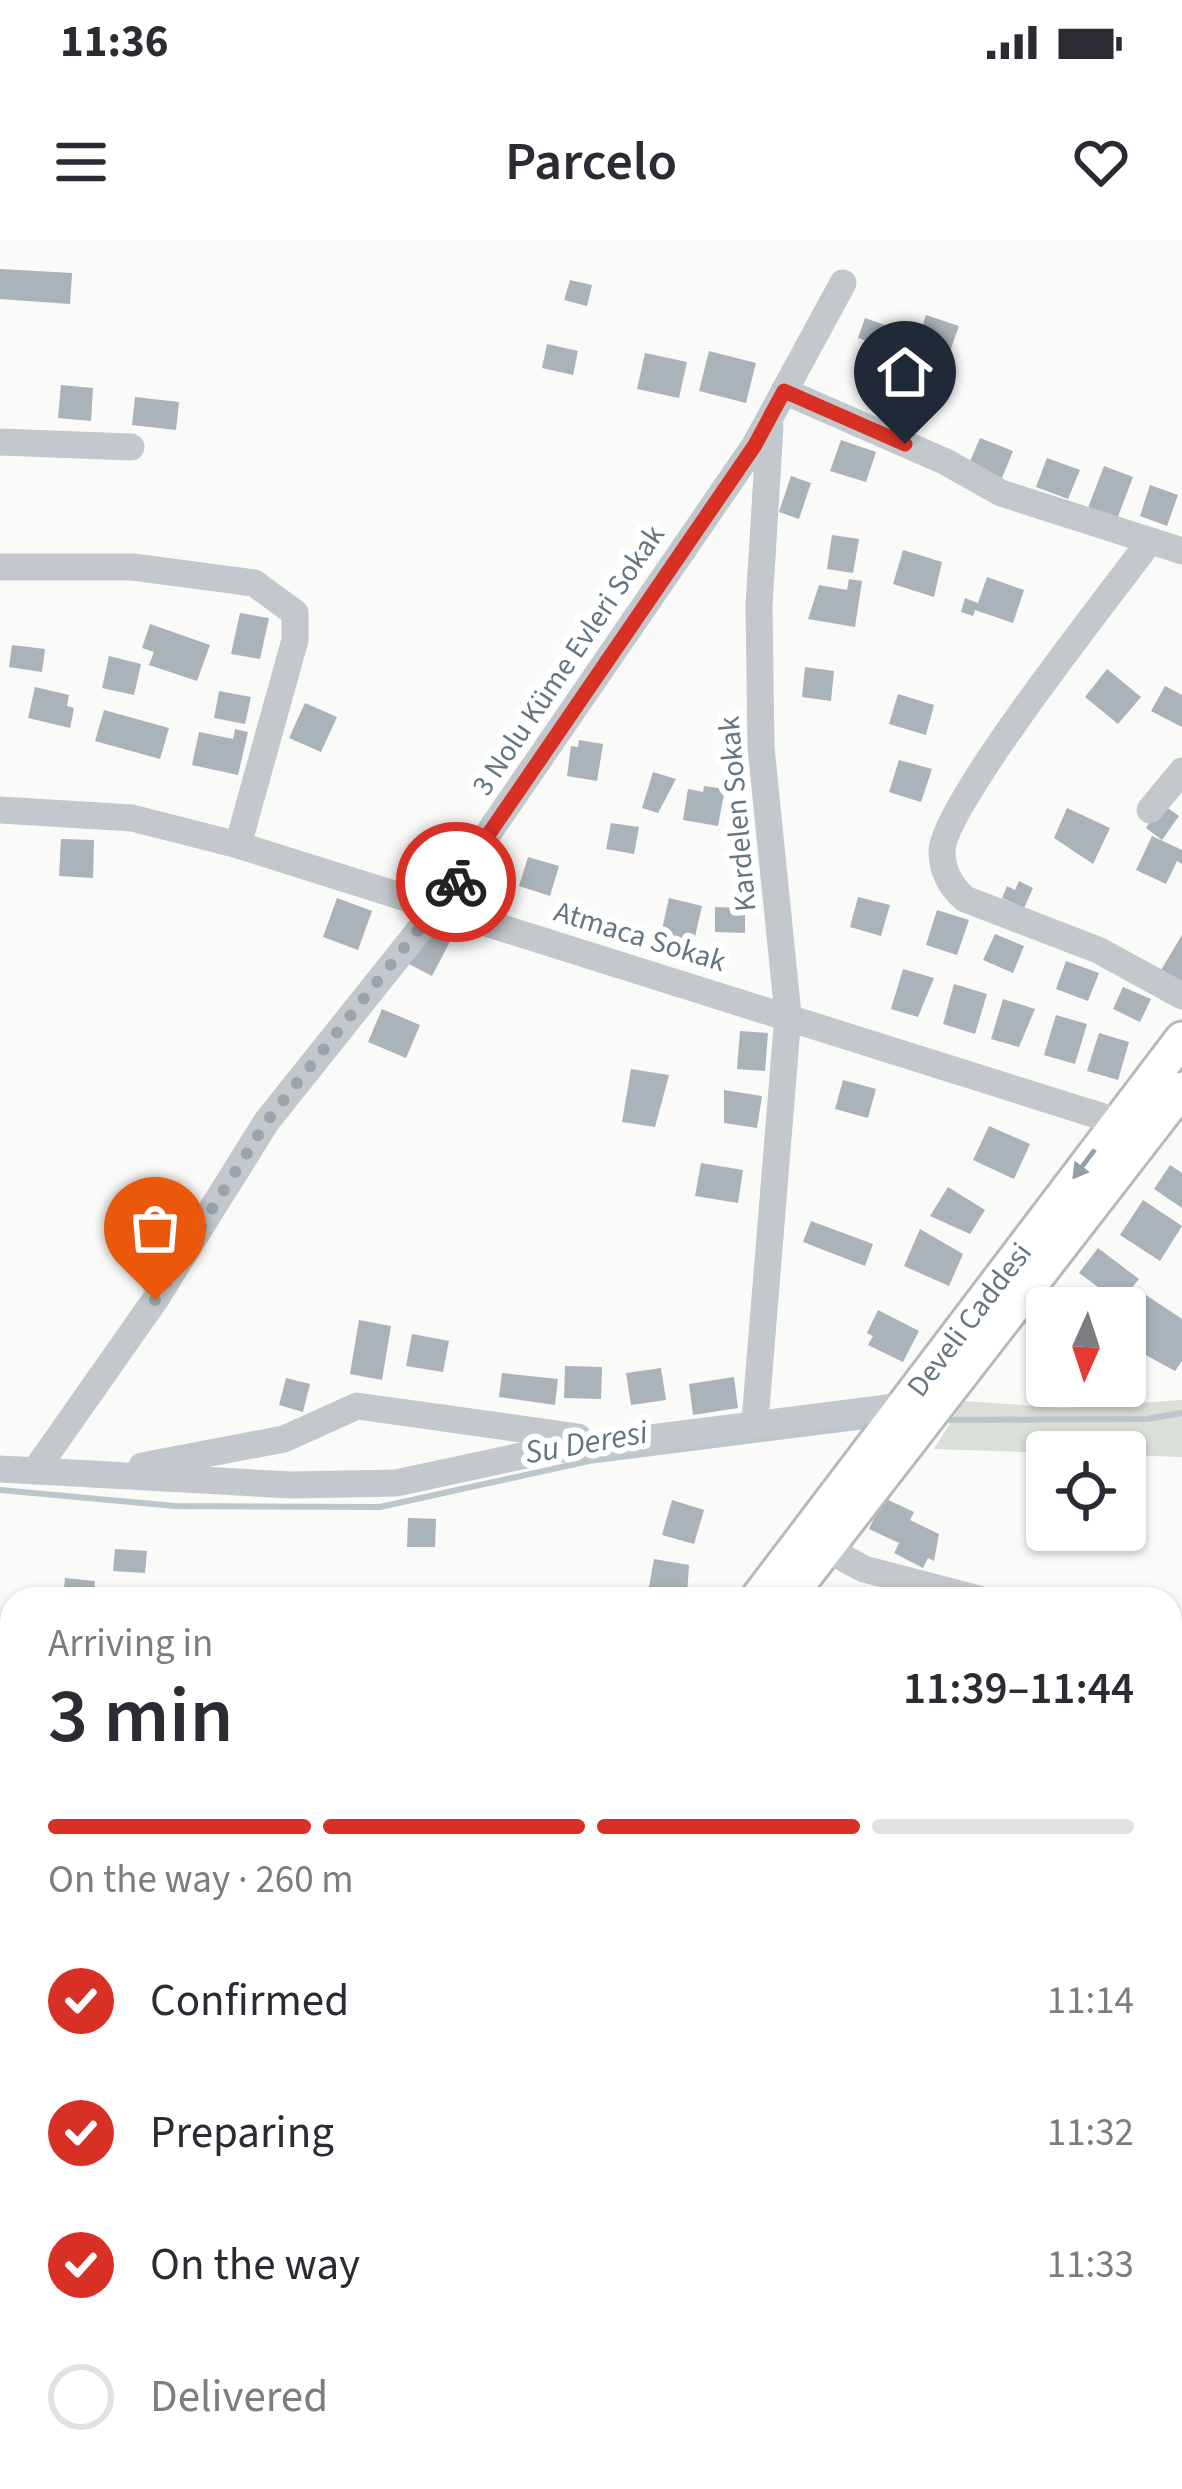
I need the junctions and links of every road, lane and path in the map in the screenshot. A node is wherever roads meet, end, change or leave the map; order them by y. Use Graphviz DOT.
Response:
graph roads {
  1 [pos="843,283"];
  2 [pos="777,403"];
  3 [pos="0,442"];
  4 [pos="131,447"];
  5 [pos="1150,541"];
  6 [pos="1182,551"];
  7 [pos="0,567"];
  8 [pos="1182,771"];
  9 [pos="0,810"];
  10 [pos="1150,810"];
  11 [pos="238,845"];
  12 [pos="437,908"];
  13 [pos="1182,996"];
  14 [pos="788,1016"];
  15 [pos="1182,1039"];
  16 [pos="1182,1088"];
  17 [pos="1116,1121"];
  18 [pos="755,1421"];
  19 [pos="901,1425"];
  20 [pos="612,1442"];
  21 [pos="0,1469"];
  22 [pos="34,1471"];
  23 [pos="100,1474"];
  24 [pos="825,1548"];
  25 [pos="768,1587"];
  26 [pos="796,1587"];
  27 [pos="933,1587"];
  1 -- 2 [label="street, 3 Nolu Küme Evleri Sokak"];
  2 -- 5 [label="street"];
  2 -- 12 [label="street, 3 Nolu Küme Evleri Sokak"];
  2 -- 14 [label="street, Kardelen Sokak"];
  3 -- 4 [label="street"];
  5 -- 6 [label="street"];
  5 -- 13 [label="street"];
  7 -- 11 [label="street"];
  8 -- 10 [label="street"];
  9 -- 11 [label="street, Atmaca Sokak"];
  11 -- 12 [label="street, Atmaca Sokak"];
  12 -- 14 [label="street, Atmaca Sokak"];
  12 -- 22 [label="street, 3 Nolu Küme Evleri Sokak"];
  14 -- 17 [label="street, Atmaca Sokak"];
  14 -- 18 [label="street, Kardelen Sokak"];
  15 -- 17 [label="main road, Develi Caddesi"];
  16 -- 19 [label="main road, Develi Caddesi"];
  17 -- 19 [label="main road, Develi Caddesi, one-way"];
  18 -- 19 [label="street"];
  18 -- 20 [label="street"];
  19 -- 24 [label="main road, Develi Caddesi"];
  19 -- 25 [label="main road, Develi Caddesi"];
  20 -- 23 [label="street"];
  20 -- 23 [label="street"];
  21 -- 22 [label="street"];
  22 -- 23 [label="street"];
  24 -- 26 [label="main road, Develi Caddesi"];
  24 -- 27 [label="street"];
}
